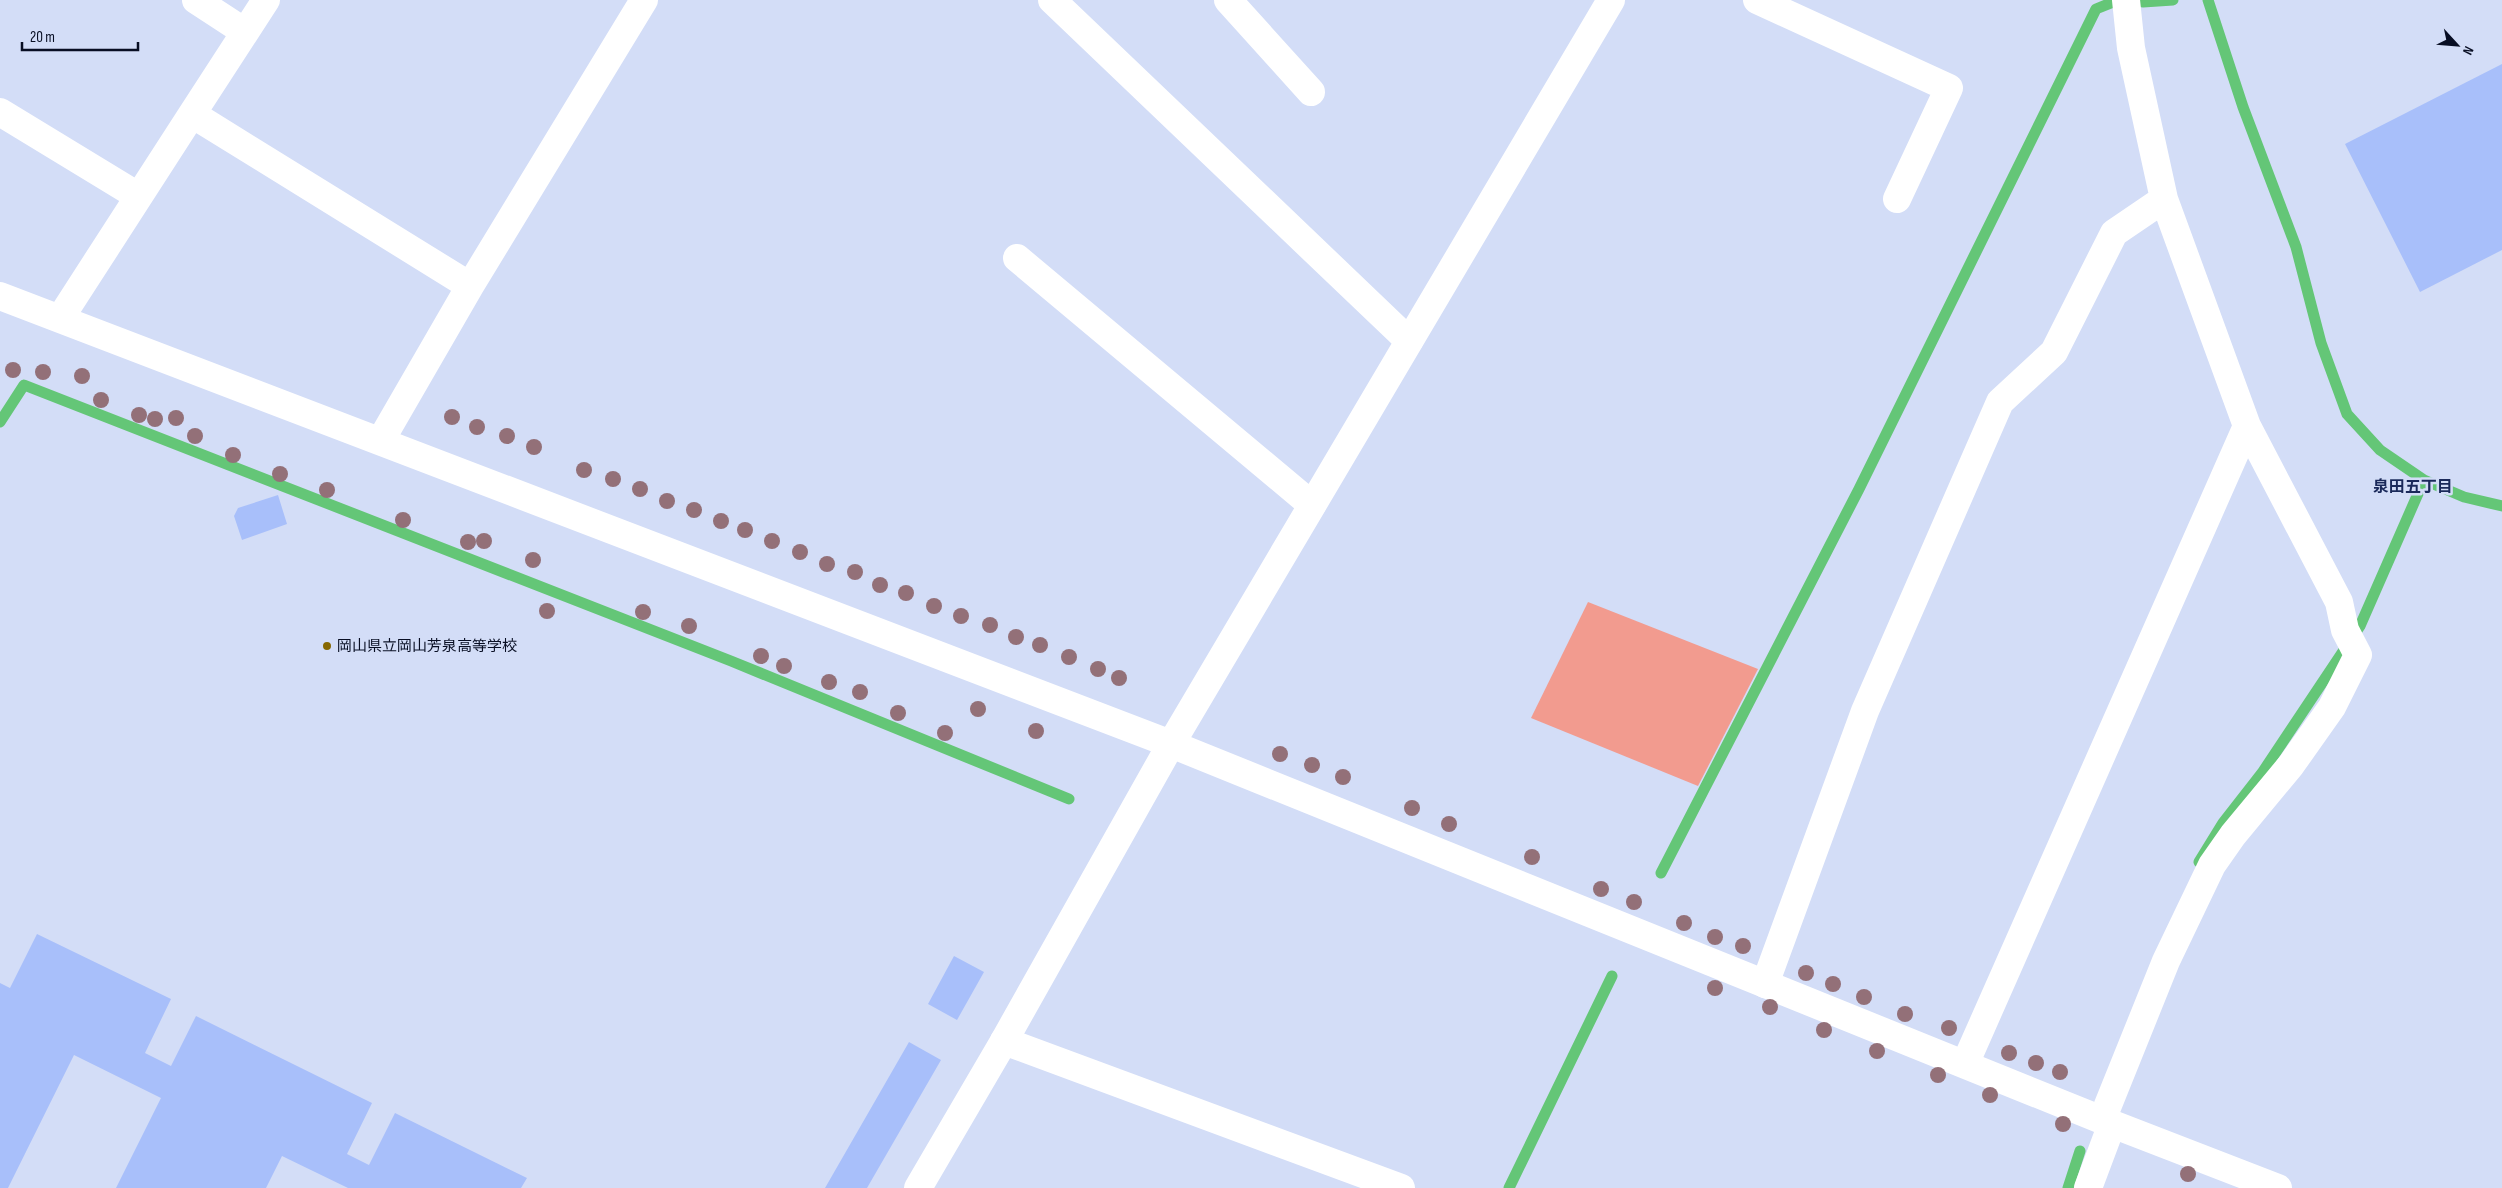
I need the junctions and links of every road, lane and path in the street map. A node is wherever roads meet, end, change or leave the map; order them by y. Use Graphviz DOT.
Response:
graph roads {
  1 [pos="196,0"];
  2 [pos="266,0"];
  3 [pos="644,0"];
  4 [pos="1052,0"];
  5 [pos="1228,0"];
  6 [pos="1611,0"];
  7 [pos="1757,0"];
  8 [pos="2126,0"];
  9 [pos="246,32"];
  10 [pos="1312,92"];
  11 [pos="0,112"];
  12 [pos="192,114"];
  13 [pos="138,196"];
  14 [pos="1897,199"];
  15 [pos="2164,199"];
  16 [pos="1017,258"];
  17 [pos="470,286"];
  18 [pos="0,296"];
  19 [pos="60,317"];
  20 [pos="1409,341"];
  21 [pos="2247,426"];
  22 [pos="381,440"];
  23 [pos="1312,505"];
  24 [pos="1171,744"];
  25 [pos="1765,984"];
  26 [pos="1004,1041"];
  27 [pos="1965,1064"];
  28 [pos="2107,1122"];
  29 [pos="918,1188"];
  30 [pos="1402,1188"];
  31 [pos="2088,1188"];
  32 [pos="2278,1188"];
  1 -- 9 [label="street"];
  2 -- 9 [label="street"];
  3 -- 17 [label="street"];
  4 -- 20 [label="street"];
  5 -- 10 [label="street"];
  6 -- 20 [label="street"];
  7 -- 14 [label="street"];
  8 -- 15 [label="street"];
  9 -- 12 [label="street"];
  11 -- 13 [label="street"];
  12 -- 13 [label="street"];
  12 -- 17 [label="street"];
  13 -- 19 [label="street"];
  15 -- 21 [label="street"];
  15 -- 25 [label="street"];
  16 -- 23 [label="street"];
  17 -- 22 [label="street"];
  18 -- 19 [label="street"];
  19 -- 22 [label="street"];
  20 -- 23 [label="street"];
  21 -- 27 [label="street"];
  21 -- 28 [label="street"];
  22 -- 24 [label="street"];
  23 -- 24 [label="street"];
  24 -- 25 [label="street"];
  24 -- 26 [label="street"];
  25 -- 27 [label="street"];
  26 -- 29 [label="street"];
  26 -- 30 [label="street"];
  27 -- 28 [label="street"];
  28 -- 31 [label="street"];
  28 -- 32 [label="street"];
}
